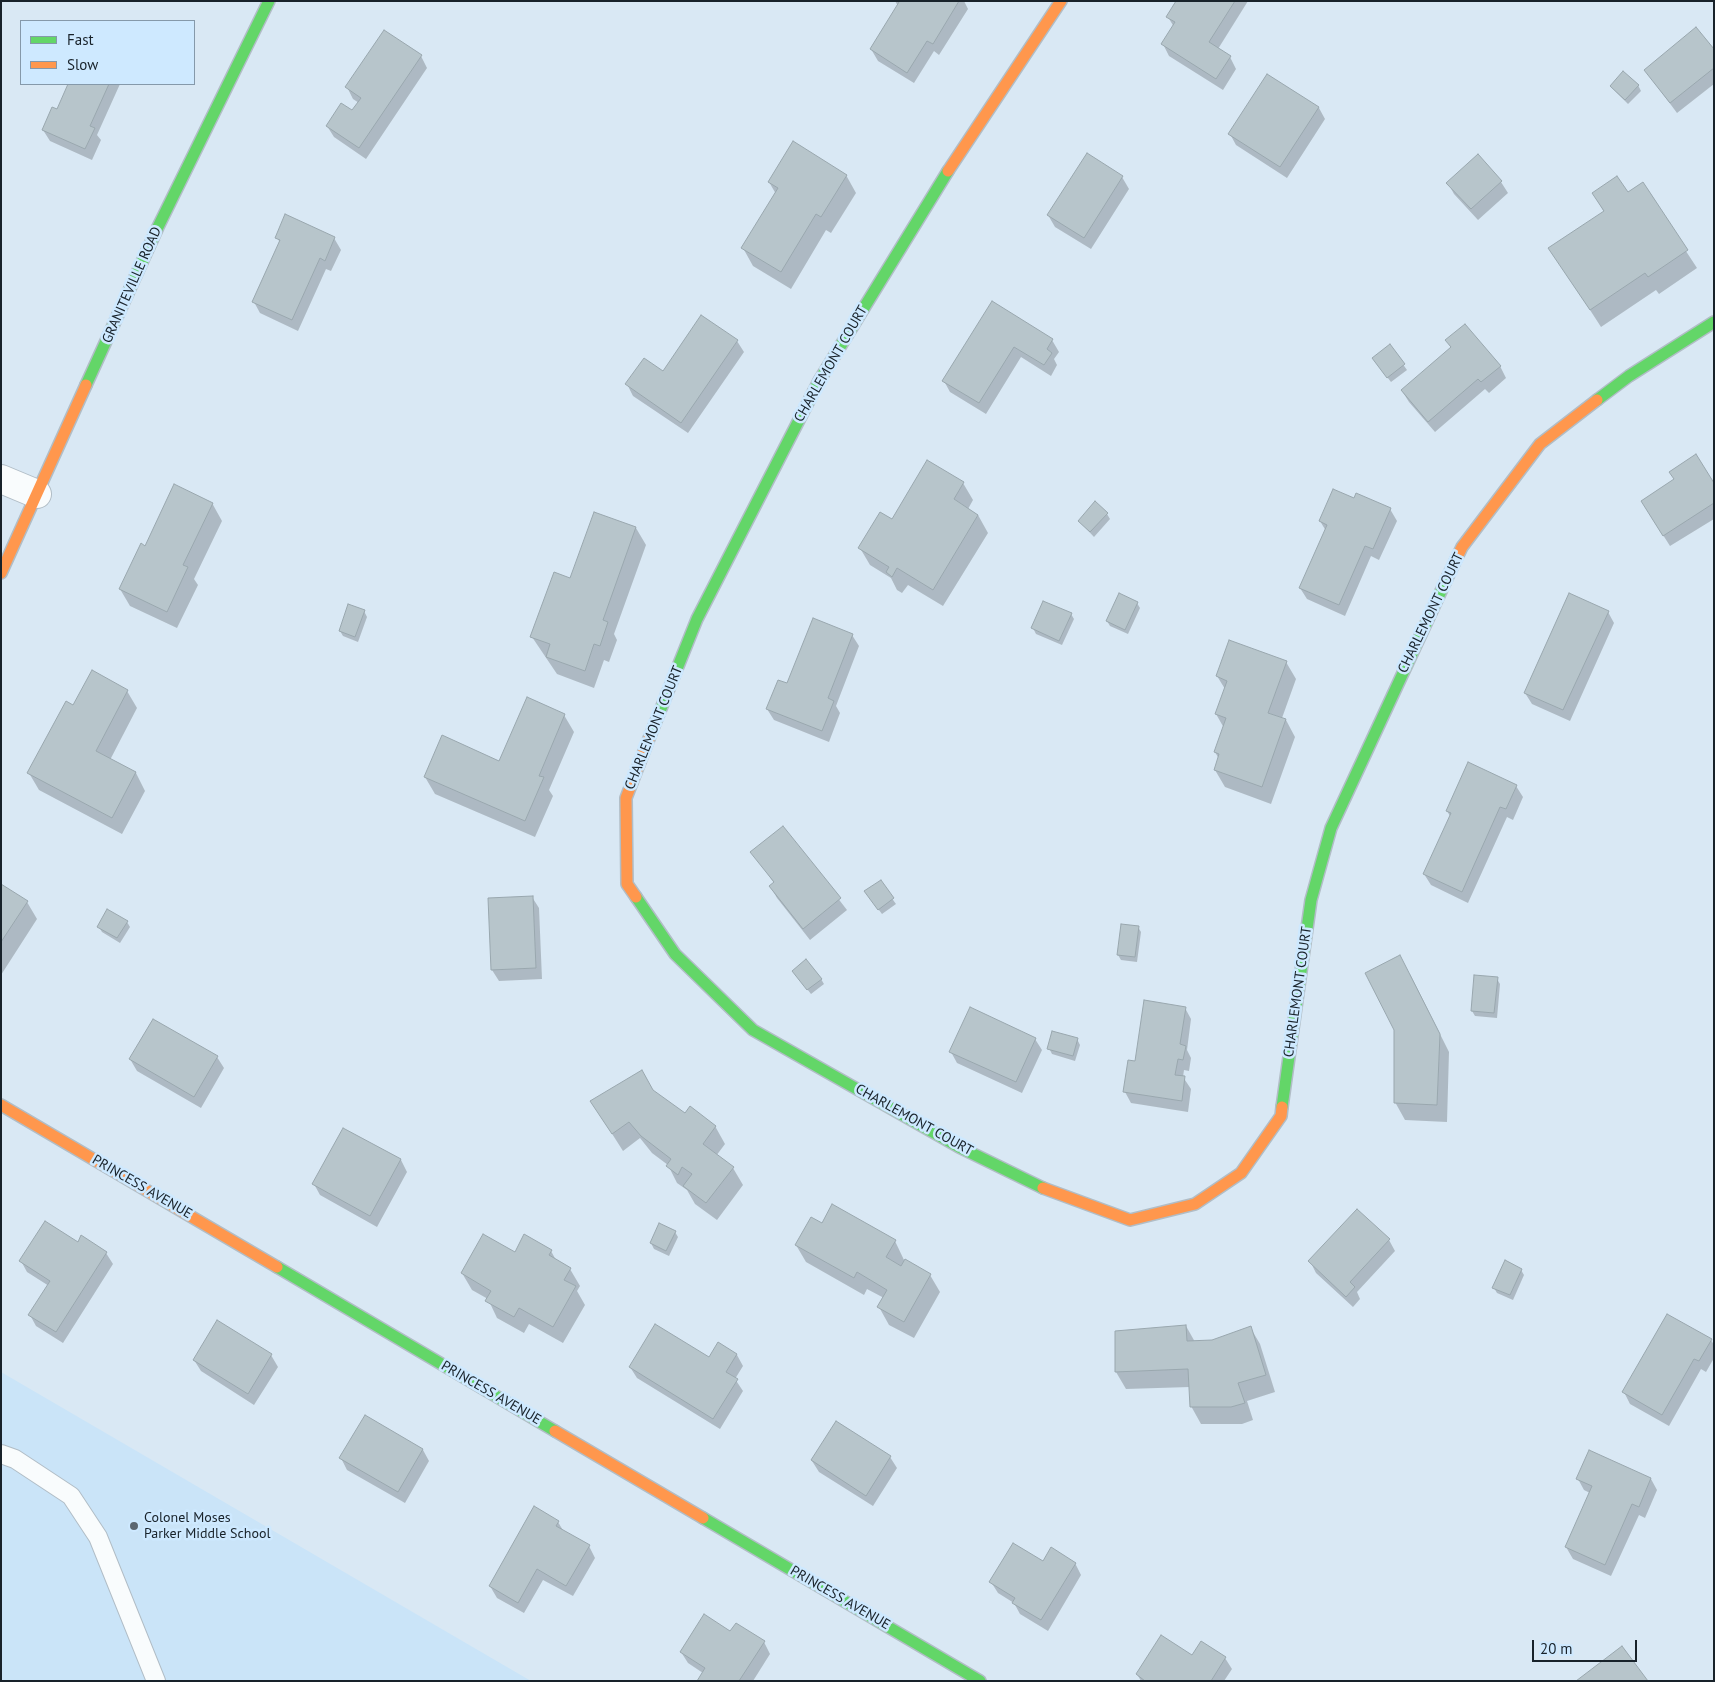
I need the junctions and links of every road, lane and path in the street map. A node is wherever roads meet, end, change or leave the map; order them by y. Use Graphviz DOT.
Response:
graph roads {
  1 [pos="269,1"];
  2 [pos="1061,1"];
  3 [pos="1714,322"];
  4 [pos="1,479"];
  5 [pos="37,494"];
  6 [pos="1,573"];
  7 [pos="1,1104"];
  8 [pos="1,1454"];
  9 [pos="159,1680"];
  10 [pos="980,1681"];
  1 -- 5 [label="street, GRANITEVILLE ROAD"];
  2 -- 3 [label="street, CHARLEMONT COURT"];
  4 -- 5 [label="street"];
  5 -- 6 [label="street, GRANITEVILLE ROAD"];
  7 -- 10 [label="street, PRINCESS AVENUE"];
  8 -- 9 [label="lane"];
}
